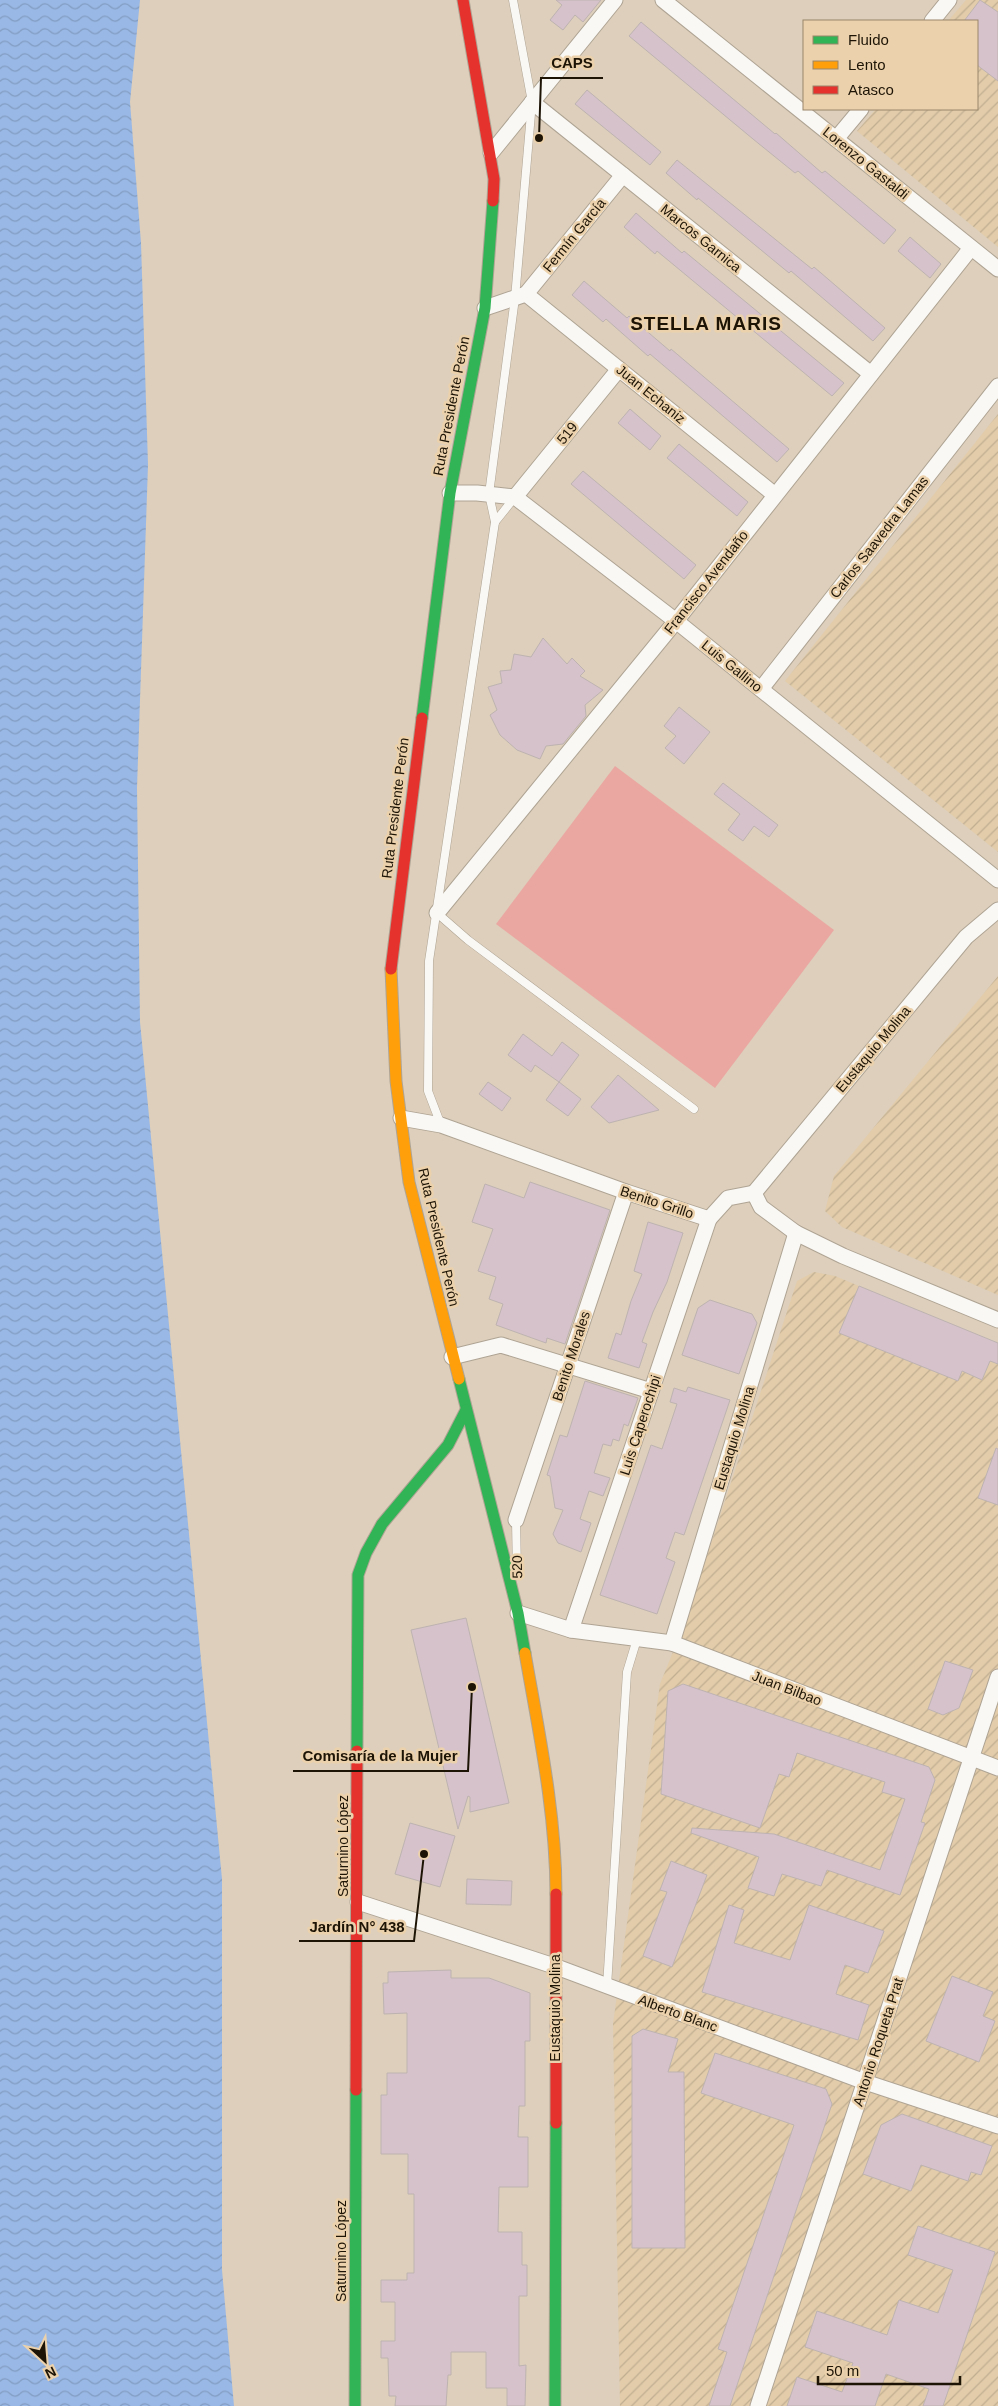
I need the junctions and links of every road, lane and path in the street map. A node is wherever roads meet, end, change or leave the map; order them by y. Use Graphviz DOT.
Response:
graph roads {
  1 [pos="462,0"];
  2 [pos="512,0"];
  3 [pos="615,0"];
  4 [pos="663,0"];
  5 [pos="944,2"];
  6 [pos="933,20"];
  7 [pos="532,102"];
  8 [pos="860,110"];
  9 [pos="836,139"];
  10 [pos="491,153"];
  11 [pos="623,175"];
  12 [pos="971,248"];
  13 [pos="998,269"];
  14 [pos="521,296"];
  15 [pos="485,308"];
  16 [pos="619,369"];
  17 [pos="871,374"];
  18 [pos="998,386"];
  19 [pos="450,493"];
  20 [pos="489,494"];
  21 [pos="776,495"];
  22 [pos="515,497"];
  23 [pos="495,522"];
  24 [pos="676,621"];
  25 [pos="761,689"];
  26 [pos="998,880"];
  27 [pos="998,910"];
  28 [pos="436,914"];
  29 [pos="694,1109"];
  30 [pos="401,1118"];
  31 [pos="441,1125"];
  32 [pos="626,1192"];
  33 [pos="754,1193"];
  34 [pos="709,1219"];
  35 [pos="796,1233"];
  36 [pos="998,1320"];
  37 [pos="452,1357"];
  38 [pos="568,1364"];
  39 [pos="651,1391"];
  40 [pos="466,1410"];
  41 [pos="516,1520"];
  42 [pos="518,1613"];
  43 [pos="571,1630"];
  44 [pos="637,1639"];
  45 [pos="672,1643"];
  46 [pos="998,1677"];
  47 [pos="971,1759"];
  48 [pos="998,1768"];
  49 [pos="358,1902"];
  50 [pos="554,1966"];
  51 [pos="607,1986"];
  52 [pos="865,2082"];
  53 [pos="998,2126"];
  54 [pos="355,2406"];
  55 [pos="555,2406"];
  56 [pos="758,2406"];
  1 -- 10 [label="main road, Ruta Presidente Perón"];
  2 -- 7 [label="lane"];
  3 -- 7 [label="street"];
  4 -- 9 [label="street, Lorenzo Gastaldi"];
  5 -- 6 [label="street"];
  7 -- 10 [label="street"];
  7 -- 11 [label="street, Marcos Garnica"];
  7 -- 14 [label="lane"];
  8 -- 9 [label="street"];
  9 -- 12 [label="street, Lorenzo Gastaldi"];
  10 -- 15 [label="main road, Ruta Presidente Perón"];
  11 -- 14 [label="street, Fermín García"];
  11 -- 17 [label="street, Marcos Garnica"];
  12 -- 13 [label="street, Lorenzo Gastaldi"];
  12 -- 17 [label="street, Francisco Avendaño"];
  14 -- 15 [label="street"];
  14 -- 16 [label="street, Juan Echaniz"];
  14 -- 20 [label="lane"];
  15 -- 19 [label="main road, Ruta Presidente Perón"];
  16 -- 21 [label="street, Juan Echaniz"];
  16 -- 22 [label="street, 519"];
  17 -- 21 [label="street, Francisco Avendaño"];
  18 -- 25 [label="street, Carlos Saavedra Lamas"];
  19 -- 20 [label="street"];
  19 -- 30 [label="main road, Ruta Presidente Perón"];
  20 -- 22 [label="street"];
  20 -- 23 [label="lane"];
  21 -- 24 [label="street, Francisco Avendaño"];
  22 -- 23 [label="lane"];
  22 -- 24 [label="street, Luis Gallino"];
  23 -- 28 [label="lane"];
  24 -- 25 [label="street, Luis Gallino"];
  24 -- 28 [label="street, Francisco Avendaño"];
  25 -- 26 [label="street, Luis Gallino"];
  27 -- 33 [label="street, Eustaquio Molina"];
  28 -- 29 [label="lane"];
  28 -- 31 [label="lane"];
  30 -- 31 [label="street, Benito Grillo"];
  30 -- 37 [label="main road, Ruta Presidente Perón"];
  31 -- 32 [label="street, Benito Grillo"];
  32 -- 34 [label="street, Benito Grillo"];
  32 -- 38 [label="street, Benito Morales"];
  33 -- 34 [label="street, Benito Grillo"];
  33 -- 35 [label="street"];
  34 -- 39 [label="street, Luis Caperochipi"];
  35 -- 36 [label="street"];
  35 -- 45 [label="street, Eustaquio Molina"];
  37 -- 38 [label="street"];
  37 -- 40 [label="main road, Ruta Presidente Perón"];
  38 -- 39 [label="street"];
  38 -- 41 [label="street, Benito Morales"];
  39 -- 43 [label="street, Luis Caperochipi"];
  40 -- 42 [label="main road, Ruta Presidente Perón"];
  40 -- 49 [label="main road, Saturnino López"];
  41 -- 42 [label="lane, 520"];
  42 -- 43 [label="street, Juan Bilbao"];
  42 -- 50 [label="main road, Eustaquio Molina"];
  43 -- 44 [label="street, Juan Bilbao"];
  44 -- 45 [label="street, Juan Bilbao"];
  44 -- 51 [label="lane"];
  45 -- 47 [label="street, Juan Bilbao"];
  46 -- 47 [label="street, Antonio Roqueta Prat"];
  47 -- 48 [label="street, Juan Bilbao"];
  47 -- 52 [label="street, Antonio Roqueta Prat"];
  49 -- 50 [label="street, Alberto Blanc"];
  49 -- 54 [label="main road, Saturnino López"];
  50 -- 51 [label="street, Alberto Blanc"];
  50 -- 55 [label="main road, Eustaquio Molina"];
  51 -- 52 [label="street, Alberto Blanc"];
  52 -- 53 [label="street, Alberto Blanc"];
  52 -- 56 [label="street, Antonio Roqueta Prat"];
}
